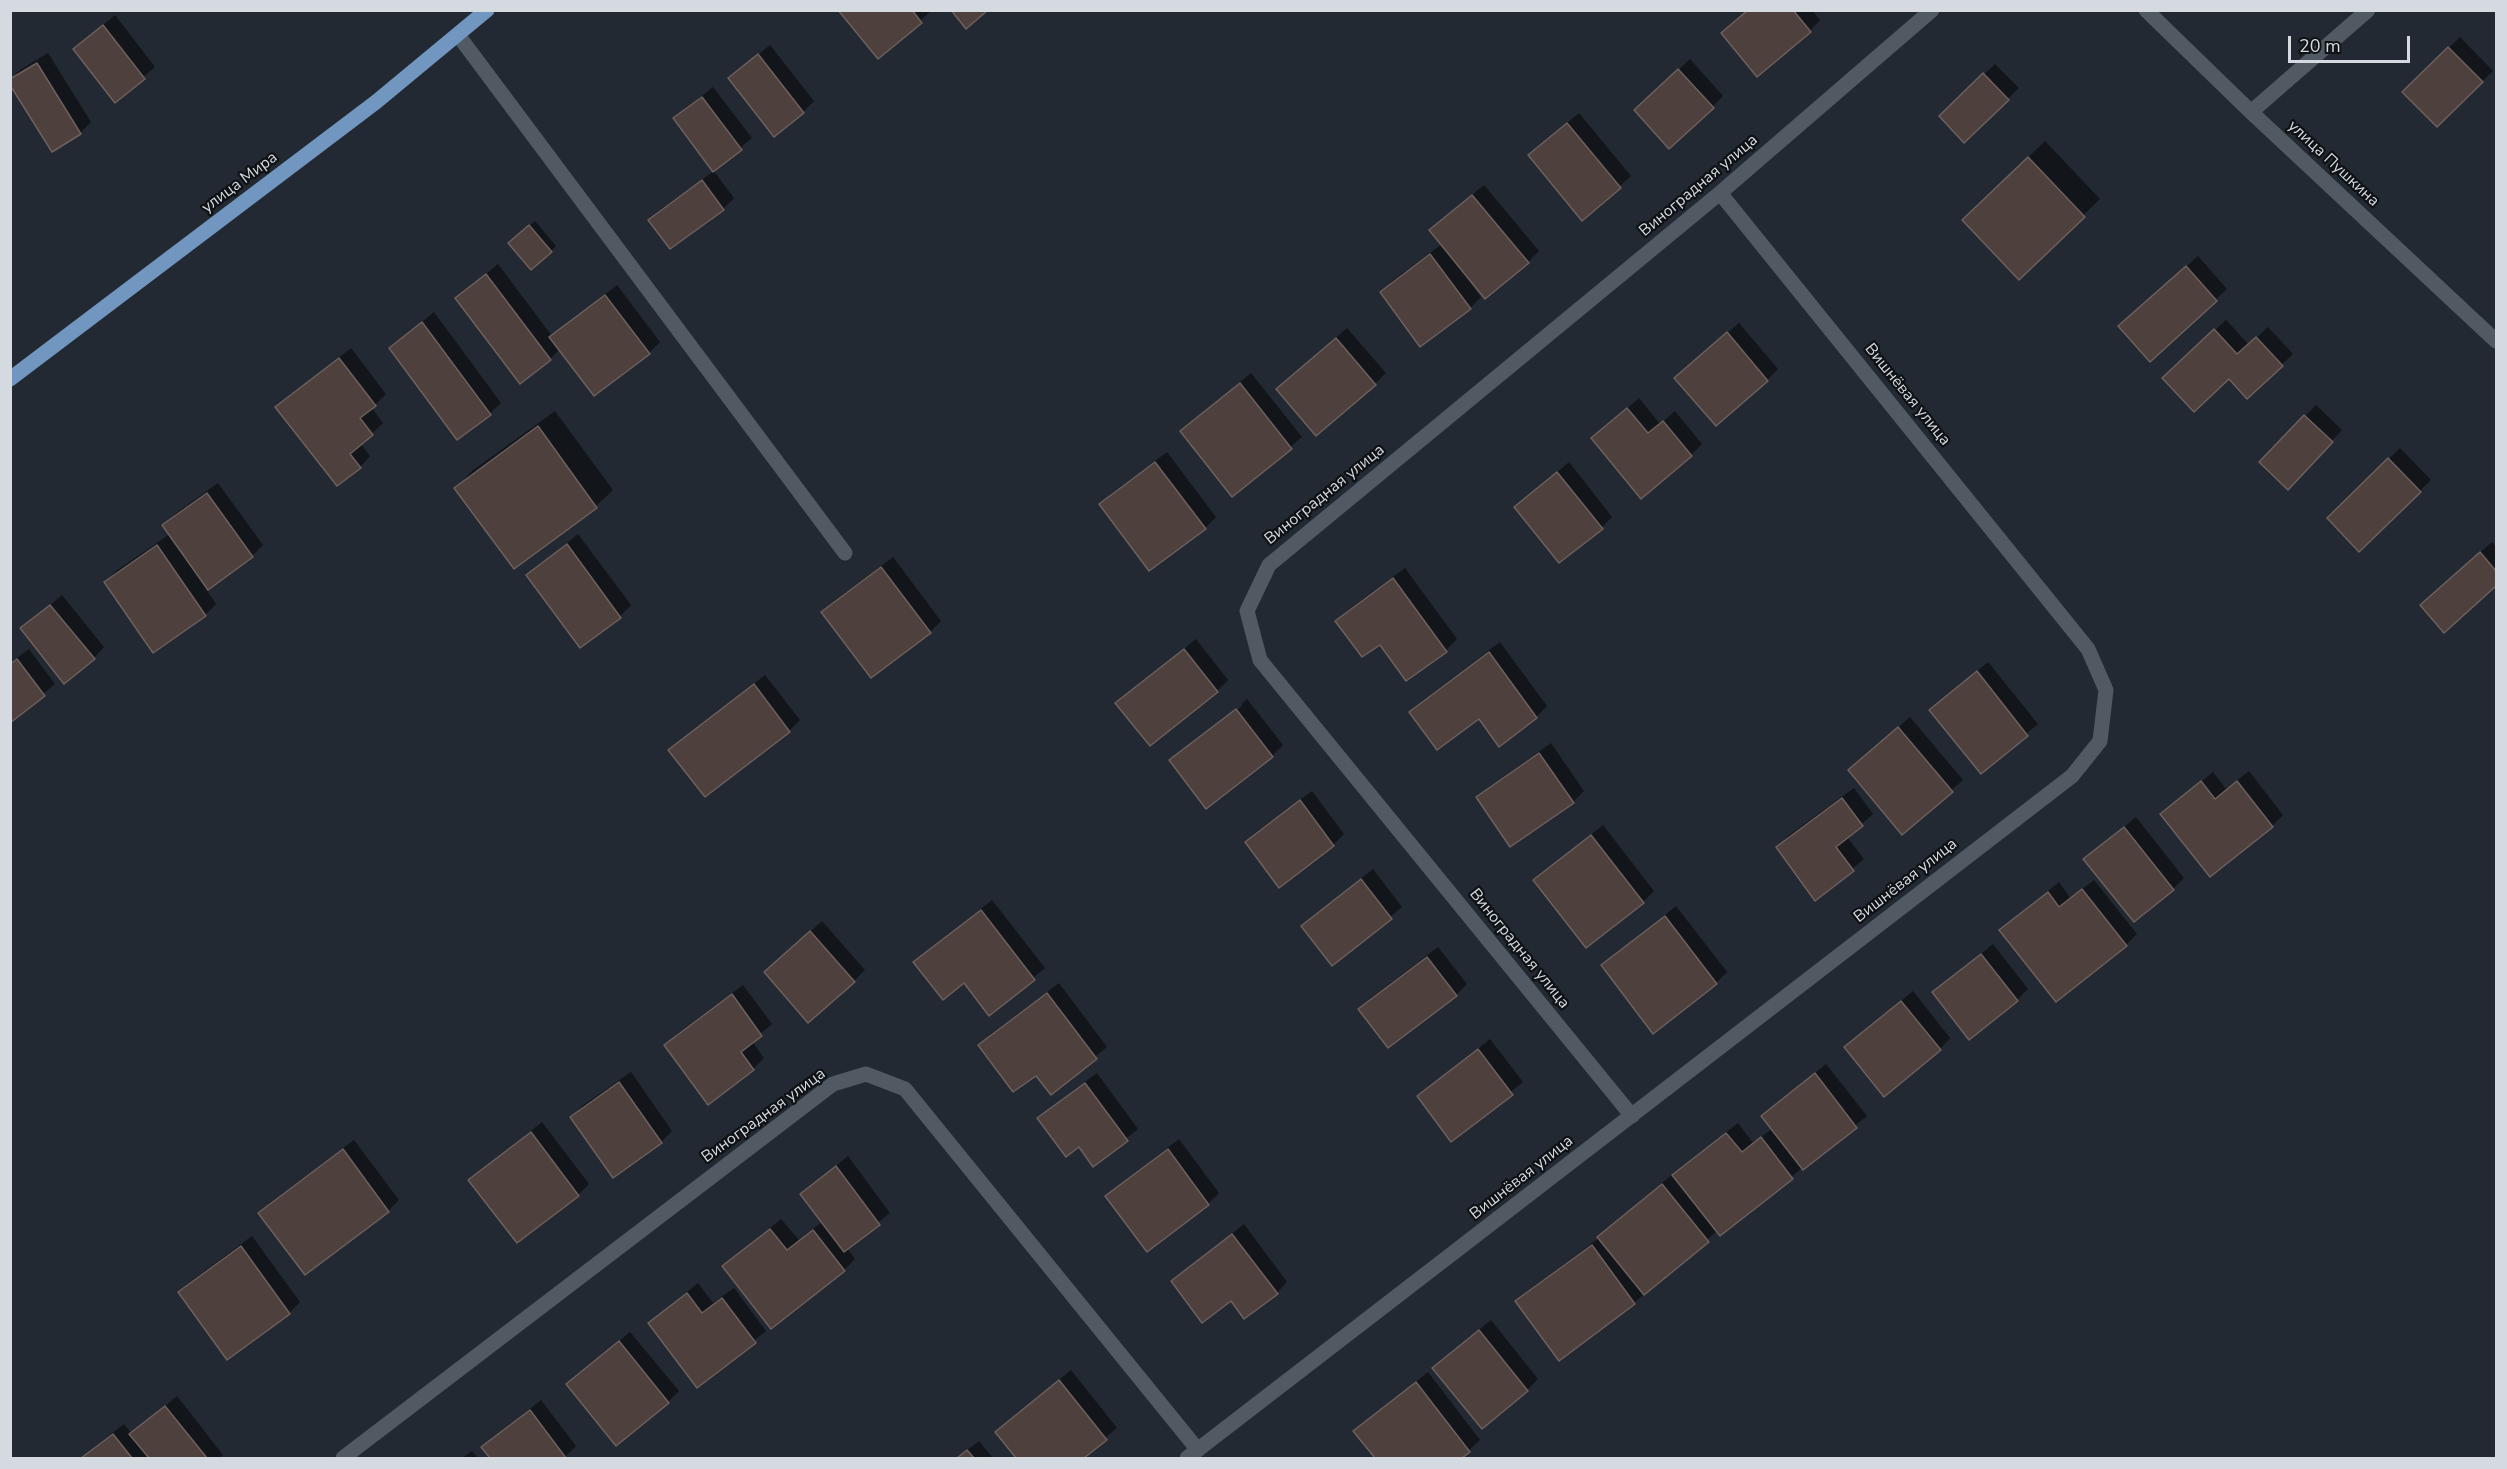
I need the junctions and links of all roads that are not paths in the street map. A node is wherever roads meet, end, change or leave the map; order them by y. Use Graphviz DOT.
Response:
graph roads {
  1 [pos="488,10"];
  2 [pos="1932,10"];
  3 [pos="2146,10"];
  4 [pos="2368,10"];
  5 [pos="458,35"];
  6 [pos="2251,112"];
  7 [pos="1720,193"];
  8 [pos="2496,341"];
  9 [pos="10,379"];
  10 [pos="845,553"];
  11 [pos="1632,1116"];
  12 [pos="1192,1454"];
  13 [pos="343,1458"];
  1 -- 5 [label="main road, улица Мира"];
  2 -- 7 [label="street, Виноградная улица"];
  3 -- 6 [label="street, улица Пушкина"];
  4 -- 6 [label="street"];
  5 -- 9 [label="main road, улица Мира"];
  5 -- 10 [label="street"];
  6 -- 8 [label="street, улица Пушкина"];
  7 -- 11 [label="street, Виноградная улица"];
  7 -- 11 [label="street, Вишнёвая улица"];
  11 -- 12 [label="street, Вишнёвая улица"];
  12 -- 13 [label="street, Виноградная улица"];
}
